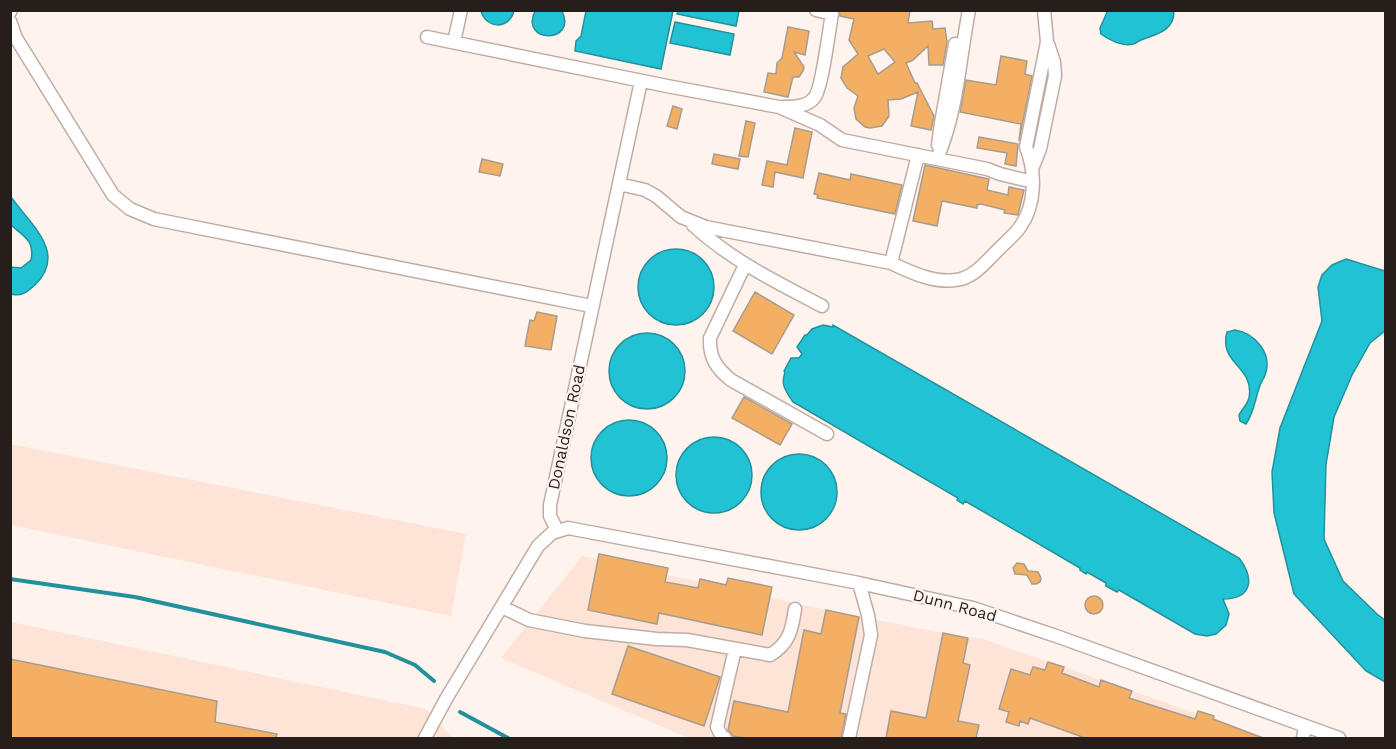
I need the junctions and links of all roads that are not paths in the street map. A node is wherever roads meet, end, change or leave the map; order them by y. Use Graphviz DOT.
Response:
graph roads {
  1 [pos="461,10"];
  2 [pos="816,10"];
  3 [pos="961,10"];
  4 [pos="969,10"];
  5 [pos="1044,10"];
  6 [pos="832,12"];
  7 [pos="10,21"];
  8 [pos="427,37"];
  9 [pos="454,42"];
  10 [pos="641,81"];
  11 [pos="778,107"];
  12 [pos="918,155"];
  13 [pos="937,159"];
  14 [pos="1032,176"];
  15 [pos="619,184"];
  16 [pos="688,220"];
  17 [pos="891,263"];
  18 [pos="745,265"];
  19 [pos="593,301"];
  20 [pos="822,306"];
  21 [pos="827,434"];
  22 [pos="557,530"];
  23 [pos="859,583"];
  24 [pos="502,607"];
  25 [pos="795,609"];
  26 [pos="735,649"];
  27 [pos="1304,732"];
  28 [pos="425,738"];
  29 [pos="725,738"];
  30 [pos="849,738"];
  31 [pos="1339,738"];
  1 -- 9 [label="street"];
  2 -- 6 [label="street"];
  3 -- 13 [label="street"];
  4 -- 13 [label="street"];
  5 -- 14 [label="street"];
  6 -- 11 [label="street"];
  7 -- 19 [label="street"];
  8 -- 9 [label="street"];
  9 -- 10 [label="street"];
  10 -- 11 [label="street"];
  10 -- 15 [label="street, Donaldson Road"];
  11 -- 12 [label="street"];
  12 -- 13 [label="street"];
  12 -- 17 [label="street"];
  13 -- 14 [label="street"];
  14 -- 17 [label="street"];
  15 -- 16 [label="street"];
  15 -- 19 [label="street, Donaldson Road"];
  16 -- 17 [label="street"];
  16 -- 18 [label="street"];
  18 -- 20 [label="street"];
  18 -- 21 [label="street"];
  19 -- 22 [label="street, Donaldson Road"];
  22 -- 23 [label="street, Dunn Road"];
  22 -- 24 [label="street"];
  23 -- 27 [label="street, Dunn Road"];
  23 -- 30 [label="street"];
  24 -- 26 [label="street"];
  24 -- 28 [label="street"];
  25 -- 26 [label="street"];
  26 -- 29 [label="street"];
  27 -- 31 [label="street, Dunn Road"];
}
